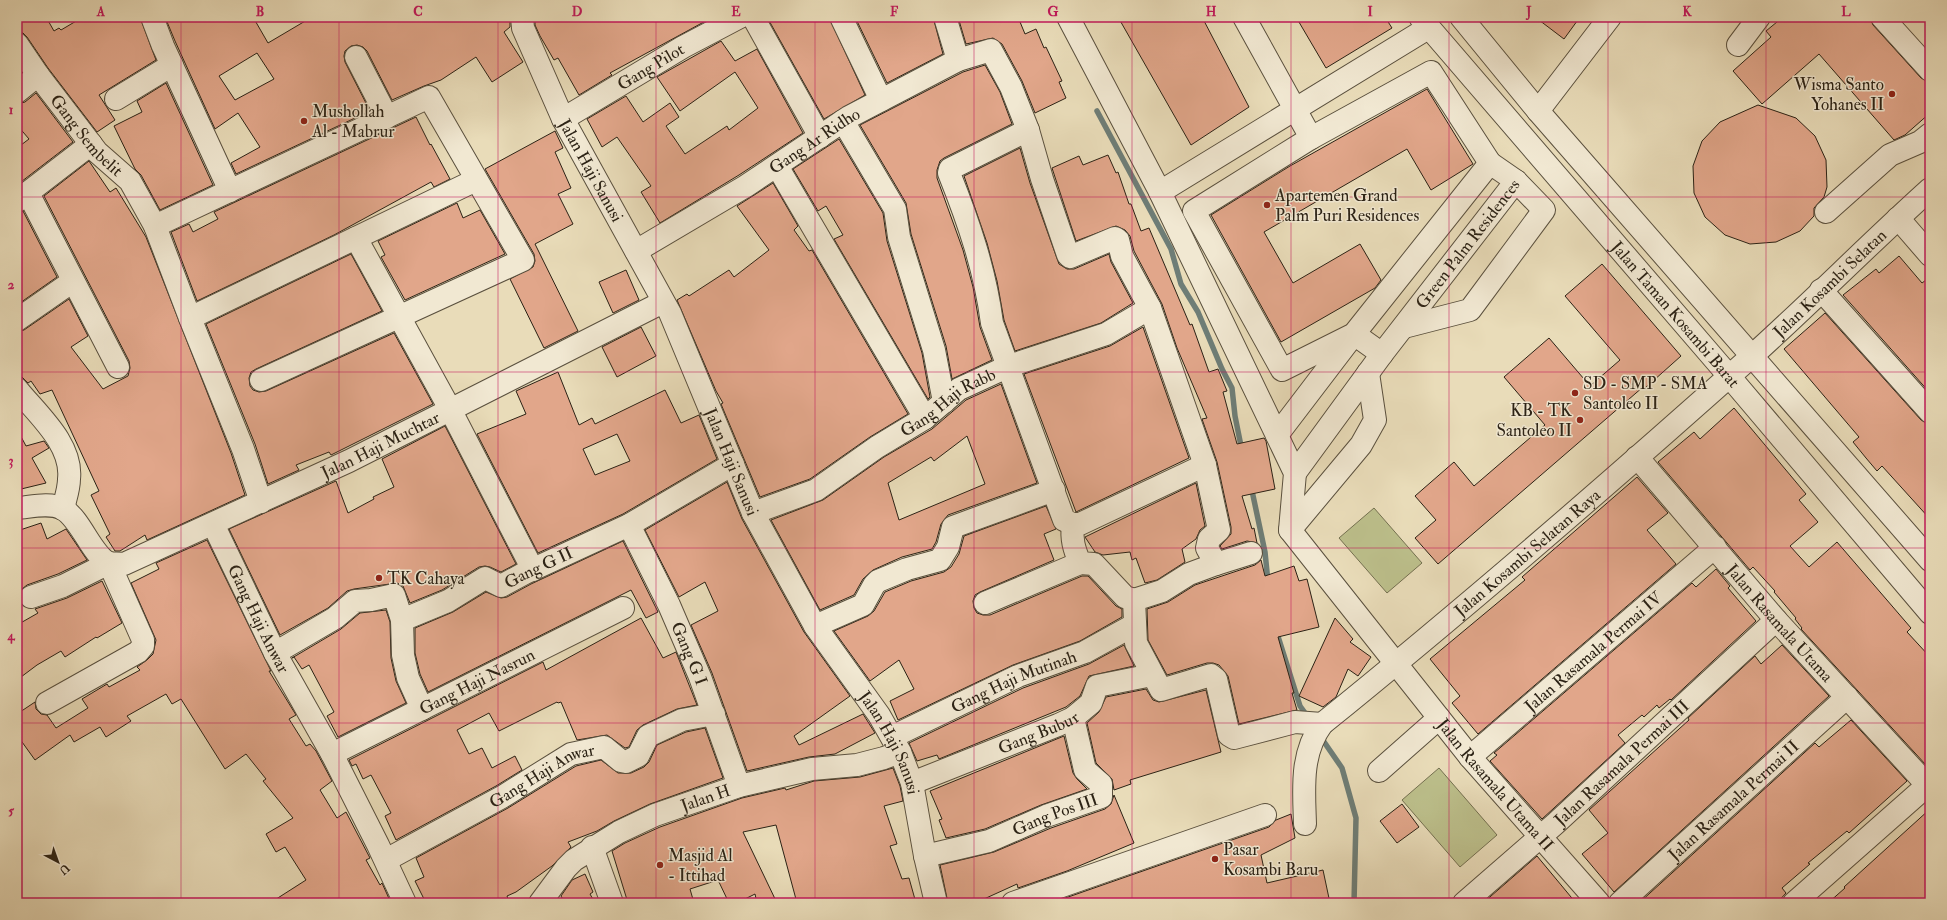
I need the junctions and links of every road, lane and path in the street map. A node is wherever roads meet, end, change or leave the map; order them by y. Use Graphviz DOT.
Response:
graph roads {
  1 [pos="152,17"];
  2 [pos="522,17"];
  3 [pos="740,17"];
  4 [pos="753,17"];
  5 [pos="840,17"];
  6 [pos="945,17"];
  7 [pos="1068,17"];
  8 [pos="1244,17"];
  9 [pos="1461,17"];
  10 [pos="1610,17"];
  11 [pos="1759,17"];
  12 [pos="1882,17"];
  13 [pos="1424,23"];
  14 [pos="17,44"];
  15 [pos="1738,45"];
  16 [pos="356,57"];
  17 [pos="958,60"];
  18 [pos="172,65"];
  19 [pos="1930,70"];
  20 [pos="38,75"];
  21 [pos="17,92"];
  22 [pos="116,99"];
  23 [pos="881,100"];
  24 [pos="1294,109"];
  25 [pos="1538,111"];
  26 [pos="387,117"];
  27 [pos="562,119"];
  28 [pos="843,122"];
  29 [pos="1028,130"];
  30 [pos="1930,134"];
  31 [pos="820,137"];
  32 [pos="1311,138"];
  33 [pos="91,144"];
  34 [pos="1490,163"];
  35 [pos="777,166"];
  36 [pos="476,180"];
  37 [pos="1516,181"];
  38 [pos="1930,189"];
  39 [pos="230,191"];
  40 [pos="1160,192"];
  41 [pos="22,197"];
  42 [pos="1826,212"];
  43 [pos="1898,218"];
  44 [pos="155,226"];
  45 [pos="356,238"];
  46 [pos="636,251"];
  47 [pos="1930,255"];
  48 [pos="73,281"];
  49 [pos="1821,290"];
  50 [pos="664,302"];
  51 [pos="1150,308"];
  52 [pos="398,317"];
  53 [pos="190,318"];
  54 [pos="17,320"];
  55 [pos="1404,327"];
  56 [pos="1354,334"];
  57 [pos="1382,354"];
  58 [pos="1754,359"];
  59 [pos="1009,366"];
  60 [pos="118,367"];
  61 [pos="1368,373"];
  62 [pos="1730,374"];
  63 [pos="261,380"];
  64 [pos="17,389"];
  65 [pos="944,402"];
  66 [pos="451,410"];
  67 [pos="1930,412"];
  68 [pos="925,418"];
  69 [pos="1277,435"];
  70 [pos="1637,457"];
  71 [pos="733,464"];
  72 [pos="1204,465"];
  73 [pos="1295,473"];
  74 [pos="1054,490"];
  75 [pos="261,502"];
  76 [pos="17,508"];
  77 [pos="63,509"];
  78 [pos="753,513"];
  79 [pos="213,524"];
  80 [pos="1073,524"];
  81 [pos="629,525"];
  82 [pos="1290,530"];
  83 [pos="1715,547"];
  84 [pos="1251,553"];
  85 [pos="1930,560"];
  86 [pos="1080,562"];
  87 [pos="109,563"];
  88 [pos="1216,564"];
  89 [pos="533,570"];
  90 [pos="31,597"];
  91 [pos="1134,600"];
  92 [pos="985,603"];
  93 [pos="623,608"];
  94 [pos="1930,613"];
  95 [pos="402,620"];
  96 [pos="1776,620"];
  97 [pos="1134,625"];
  98 [pos="815,626"];
  99 [pos="275,653"];
  100 [pos="1396,664"];
  101 [pos="1152,675"];
  102 [pos="1847,697"];
  103 [pos="47,703"];
  104 [pos="422,709"];
  105 [pos="714,714"];
  106 [pos="1073,718"];
  107 [pos="1439,718"];
  108 [pos="1322,724"];
  109 [pos="896,745"];
  110 [pos="332,754"];
  111 [pos="1470,757"];
  112 [pos="1379,772"];
  113 [pos="912,783"];
  114 [pos="739,786"];
  115 [pos="1929,786"];
  116 [pos="1265,815"];
  117 [pos="1305,824"];
  118 [pos="1540,837"];
  119 [pos="592,848"];
  120 [pos="925,856"];
  121 [pos="386,860"];
  122 [pos="405,903"];
  123 [pos="540,903"];
  124 [pos="612,903"];
  125 [pos="936,903"];
  126 [pos="1013,903"];
  127 [pos="1464,903"];
  128 [pos="1599,903"];
  129 [pos="1620,903"];
  130 [pos="1794,903"];
  1 -- 18 [label="street"];
  2 -- 27 [label="street, Jalan Haji Sanusi"];
  3 -- 27 [label="street, Gang Pilot"];
  4 -- 31 [label="street"];
  5 -- 23 [label="street"];
  6 -- 17 [label="street"];
  7 -- 40 [label="street"];
  8 -- 24 [label="street"];
  9 -- 25 [label="street, Jalan Taman Kosambi Barat"];
  10 -- 25 [label="street"];
  11 -- 15 [label="street"];
  12 -- 19 [label="street"];
  13 -- 24 [label="street"];
  13 -- 62 [label="street, Jalan Taman Kosambi Barat"];
  14 -- 20 [label="street, Gang Sembelit"];
  16 -- 26 [label="street"];
  17 -- 23 [label="street, Gang Ar Ridho"];
  17 -- 29 [label="street, Gang Ar Ridho"];
  18 -- 22 [label="street"];
  18 -- 39 [label="street"];
  20 -- 21 [label="street"];
  20 -- 33 [label="street, Gang Sembelit"];
  23 -- 28 [label="street, Gang Ar Ridho"];
  24 -- 32 [label="street"];
  24 -- 40 [label="street"];
  25 -- 58 [label="street, Jalan Taman Kosambi Barat"];
  26 -- 36 [label="street"];
  26 -- 39 [label="street"];
  27 -- 46 [label="street, Jalan Haji Sanusi"];
  28 -- 31 [label="street, Gang Ar Ridho"];
  28 -- 65 [label="street"];
  29 -- 51 [label="street"];
  29 -- 59 [label="street"];
  30 -- 42 [label="street"];
  31 -- 35 [label="street, Gang Ar Ridho"];
  32 -- 34 [label="street"];
  32 -- 56 [label="street, Green Palm Residences"];
  33 -- 41 [label="street"];
  33 -- 44 [label="street, Gang Sembelit"];
  34 -- 37 [label="street, Green Palm Residences"];
  34 -- 56 [label="street, Green Palm Residences"];
  35 -- 46 [label="street, Gang Ar Ridho"];
  35 -- 68 [label="street"];
  36 -- 45 [label="street"];
  36 -- 52 [label="street"];
  37 -- 55 [label="street, Green Palm Residences"];
  37 -- 55 [label="street"];
  38 -- 43 [label="street, Jalan Kosambi Selatan"];
  39 -- 44 [label="street"];
  40 -- 69 [label="street"];
  41 -- 48 [label="street"];
  43 -- 47 [label="street"];
  43 -- 49 [label="street, Jalan Kosambi Selatan"];
  44 -- 53 [label="street, Gang Sembelit"];
  45 -- 52 [label="street, Jalan Haji Muchtar"];
  45 -- 53 [label="street"];
  46 -- 50 [label="street, Jalan Haji Sanusi"];
  48 -- 54 [label="street"];
  48 -- 60 [label="street"];
  49 -- 58 [label="street, Jalan Kosambi Selatan"];
  49 -- 67 [label="street"];
  50 -- 66 [label="street"];
  50 -- 71 [label="street, Jalan Haji Sanusi"];
  51 -- 59 [label="street, Gang Haji Rabb"];
  51 -- 72 [label="street"];
  52 -- 63 [label="street"];
  52 -- 66 [label="street, Jalan Haji Muchtar"];
  53 -- 75 [label="street, Gang Sembelit"];
  55 -- 57 [label="street, Green Palm Residences"];
  56 -- 57 [label="street"];
  56 -- 69 [label="street, Green Palm Residences"];
  57 -- 61 [label="street, Green Palm Residences"];
  58 -- 62 [label="street, Jalan Kosambi Selatan"];
  58 -- 85 [label="street, Jalan Taman Kosambi Barat"];
  59 -- 65 [label="street, Gang Haji Rabb"];
  59 -- 74 [label="street"];
  61 -- 73 [label="street, Green Palm Residences"];
  61 -- 82 [label="street"];
  62 -- 70 [label="street, Jalan Kosambi Selatan Raya"];
  62 -- 94 [label="street, Jalan Taman Kosambi Barat"];
  64 -- 77 [label="street"];
  65 -- 68 [label="street, Gang Haji Rabb"];
  66 -- 75 [label="street, Jalan Haji Muchtar"];
  66 -- 89 [label="street"];
  68 -- 78 [label="street, Gang Haji Rabb"];
  69 -- 73 [label="street"];
  70 -- 83 [label="street, Jalan Rasamala Utama"];
  70 -- 100 [label="street, Jalan Kosambi Selatan Raya"];
  71 -- 78 [label="street, Jalan Haji Sanusi"];
  71 -- 81 [label="street, Gang G II"];
  72 -- 80 [label="street"];
  72 -- 88 [label="street"];
  73 -- 82 [label="street"];
  74 -- 80 [label="street"];
  74 -- 98 [label="street"];
  75 -- 79 [label="street, Jalan Haji Muchtar"];
  76 -- 77 [label="street"];
  77 -- 87 [label="street"];
  78 -- 98 [label="street, Jalan Haji Sanusi"];
  79 -- 87 [label="street, Jalan Haji Muchtar"];
  79 -- 99 [label="street, Gang Haji Anwar"];
  80 -- 86 [label="street"];
  81 -- 89 [label="street, Gang G II"];
  81 -- 105 [label="street, Gang G I"];
  82 -- 100 [label="street, Jalan Rasamala Utama II"];
  83 -- 96 [label="street, Jalan Rasamala Utama"];
  83 -- 111 [label="street, Jalan Rasamala Permai IV"];
  84 -- 88 [label="street"];
  86 -- 91 [label="street"];
  86 -- 92 [label="street"];
  87 -- 90 [label="street"];
  87 -- 103 [label="street"];
  88 -- 91 [label="street"];
  89 -- 95 [label="street, Gang G II"];
  91 -- 97 [label="street"];
  93 -- 104 [label="street, Gang Haji Nasrun"];
  95 -- 99 [label="street"];
  95 -- 104 [label="street"];
  96 -- 102 [label="street, Jalan Rasamala Utama"];
  96 -- 118 [label="street, Jalan Rasamala Permai III"];
  97 -- 101 [label="street"];
  97 -- 109 [label="street, Gang Haji Mutinah"];
  98 -- 109 [label="street, Jalan Haji Sanusi"];
  99 -- 110 [label="street, Gang Haji Anwar"];
  100 -- 107 [label="street, Jalan Rasamala Utama II"];
  100 -- 108 [label="street, Jalan Kosambi Selatan Raya"];
  101 -- 106 [label="street, Gang Bubur"];
  101 -- 108 [label="street"];
  102 -- 115 [label="street, Jalan Rasamala Utama"];
  102 -- 129 [label="street, Jalan Rasamala Permai II"];
  104 -- 110 [label="street, Gang Haji Nasrun"];
  105 -- 114 [label="street, Gang G I"];
  105 -- 121 [label="street, Gang Haji Anwar"];
  106 -- 113 [label="street, Gang Bubur"];
  106 -- 120 [label="street, Gang Pos III"];
  107 -- 111 [label="street, Jalan Rasamala Utama II"];
  107 -- 112 [label="street"];
  108 -- 117 [label="street, Jalan Kosambi Selatan Raya"];
  109 -- 113 [label="street, Jalan Haji Sanusi"];
  109 -- 114 [label="street, Jalan H"];
  110 -- 121 [label="street, Gang Haji Anwar"];
  111 -- 118 [label="street, Jalan Rasamala Utama II"];
  113 -- 120 [label="street, Jalan Haji Sanusi"];
  114 -- 119 [label="street, Jalan H"];
  115 -- 130 [label="street, Jalan Rasamala Utama"];
  116 -- 126 [label="street"];
  118 -- 127 [label="street, Jalan Rasamala Permai III"];
  118 -- 128 [label="street, Jalan Rasamala Utama II"];
  119 -- 123 [label="street, Jalan H"];
  119 -- 124 [label="street"];
  120 -- 125 [label="street, Jalan Haji Sanusi"];
  121 -- 122 [label="street, Gang Haji Anwar"];
}
